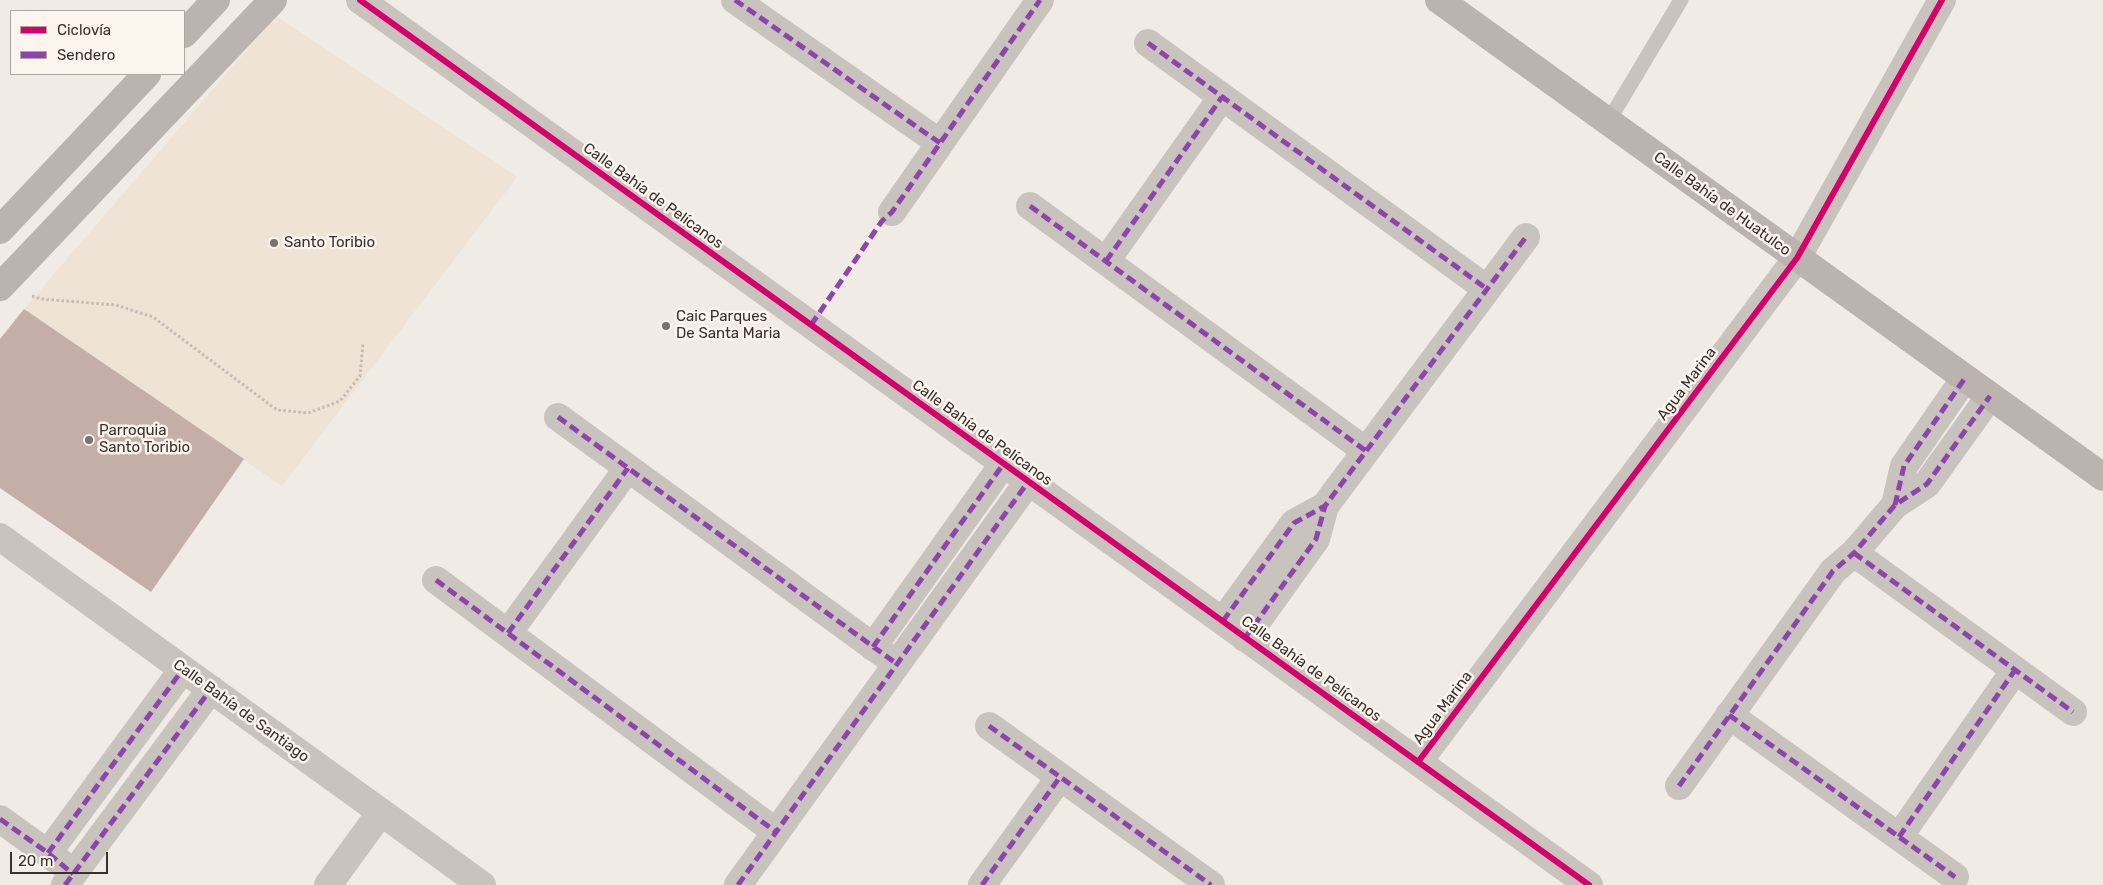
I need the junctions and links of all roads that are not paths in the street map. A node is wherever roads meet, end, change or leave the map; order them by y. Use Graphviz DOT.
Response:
graph roads {
  1 [pos="216,0"];
  2 [pos="273,0"];
  3 [pos="360,0"];
  4 [pos="735,0"];
  5 [pos="1040,0"];
  6 [pos="1439,0"];
  7 [pos="1681,0"];
  8 [pos="1942,0"];
  9 [pos="185,33"];
  10 [pos="1148,43"];
  11 [pos="146,75"];
  12 [pos="1222,97"];
  13 [pos="1608,122"];
  14 [pos="940,143"];
  15 [pos="1030,206"];
  16 [pos="892,212"];
  17 [pos="0,230"];
  18 [pos="1526,237"];
  19 [pos="1797,258"];
  20 [pos="1106,261"];
  21 [pos="2,285"];
  22 [pos="1487,290"];
  23 [pos="1965,378"];
  24 [pos="1990,396"];
  25 [pos="558,417"];
  26 [pos="1366,451"];
  27 [pos="1004,464"];
  28 [pos="628,468"];
  29 [pos="2103,477"];
  30 [pos="1028,482"];
  31 [pos="1895,505"];
  32 [pos="1325,506"];
  33 [pos="0,537"];
  34 [pos="1854,553"];
  35 [pos="436,580"];
  36 [pos="1223,621"];
  37 [pos="508,633"];
  38 [pos="1245,638"];
  39 [pos="873,647"];
  40 [pos="897,664"];
  41 [pos="183,669"];
  42 [pos="2016,670"];
  43 [pos="211,689"];
  44 [pos="2073,712"];
  45 [pos="1729,716"];
  46 [pos="989,726"];
  47 [pos="1418,762"];
  48 [pos="1060,777"];
  49 [pos="1679,786"];
  50 [pos="381,812"];
  51 [pos="0,819"];
  52 [pos="776,832"];
  53 [pos="1899,836"];
  54 [pos="48,852"];
  55 [pos="1955,877"];
  56 [pos="69,880"];
  57 [pos="328,885"];
  58 [pos="482,885"];
  59 [pos="738,885"];
  60 [pos="982,885"];
  61 [pos="1211,885"];
  62 [pos="1590,885"];
  1 -- 9 [label="street"];
  2 -- 21 [label="street"];
  3 -- 27 [label="street, Calle Bahía de Pelícanos"];
  4 -- 14 [label="street"];
  5 -- 14 [label="street"];
  6 -- 13 [label="street, Calle Bahía de Huatulco"];
  7 -- 13 [label="lane"];
  8 -- 19 [label="street, Agua Marina"];
  10 -- 12 [label="street"];
  11 -- 17 [label="street"];
  12 -- 20 [label="street"];
  12 -- 22 [label="street"];
  13 -- 19 [label="street, Calle Bahía de Huatulco"];
  14 -- 16 [label="street"];
  15 -- 20 [label="street"];
  18 -- 22 [label="street"];
  19 -- 23 [label="street, Calle Bahía de Huatulco"];
  19 -- 47 [label="street, Agua Marina"];
  20 -- 26 [label="street"];
  22 -- 26 [label="street"];
  23 -- 24 [label="street, Calle Bahía de Huatulco"];
  23 -- 31 [label="street"];
  24 -- 29 [label="street, Calle Bahía de Huatulco"];
  24 -- 31 [label="street"];
  25 -- 28 [label="street"];
  26 -- 32 [label="street"];
  27 -- 30 [label="street, Calle Bahía de Pelícanos"];
  27 -- 39 [label="street"];
  28 -- 37 [label="street"];
  28 -- 39 [label="street"];
  30 -- 36 [label="street, Calle Bahía de Pelícanos"];
  30 -- 40 [label="street"];
  31 -- 34 [label="street"];
  32 -- 36 [label="street"];
  32 -- 38 [label="street"];
  33 -- 41 [label="street, Calle Bahía de Santiago"];
  34 -- 42 [label="street"];
  34 -- 45 [label="street"];
  35 -- 37 [label="street"];
  36 -- 38 [label="street, Calle Bahía de Pelícanos"];
  37 -- 52 [label="street"];
  38 -- 47 [label="street, Calle Bahía de Pelícanos"];
  39 -- 40 [label="street"];
  40 -- 52 [label="street"];
  41 -- 43 [label="street, Calle Bahía de Santiago"];
  41 -- 54 [label="street"];
  42 -- 44 [label="street"];
  42 -- 53 [label="street"];
  43 -- 50 [label="street, Calle Bahía de Santiago"];
  43 -- 56 [label="street"];
  45 -- 49 [label="street"];
  45 -- 53 [label="street"];
  46 -- 48 [label="street"];
  47 -- 62 [label="street, Calle Bahía de Pelícanos"];
  48 -- 60 [label="street"];
  48 -- 61 [label="street"];
  50 -- 57 [label="street"];
  50 -- 58 [label="street, Calle Bahía de Santiago"];
  51 -- 54 [label="street"];
  52 -- 59 [label="street"];
  53 -- 55 [label="street"];
  54 -- 56 [label="street"];
}
